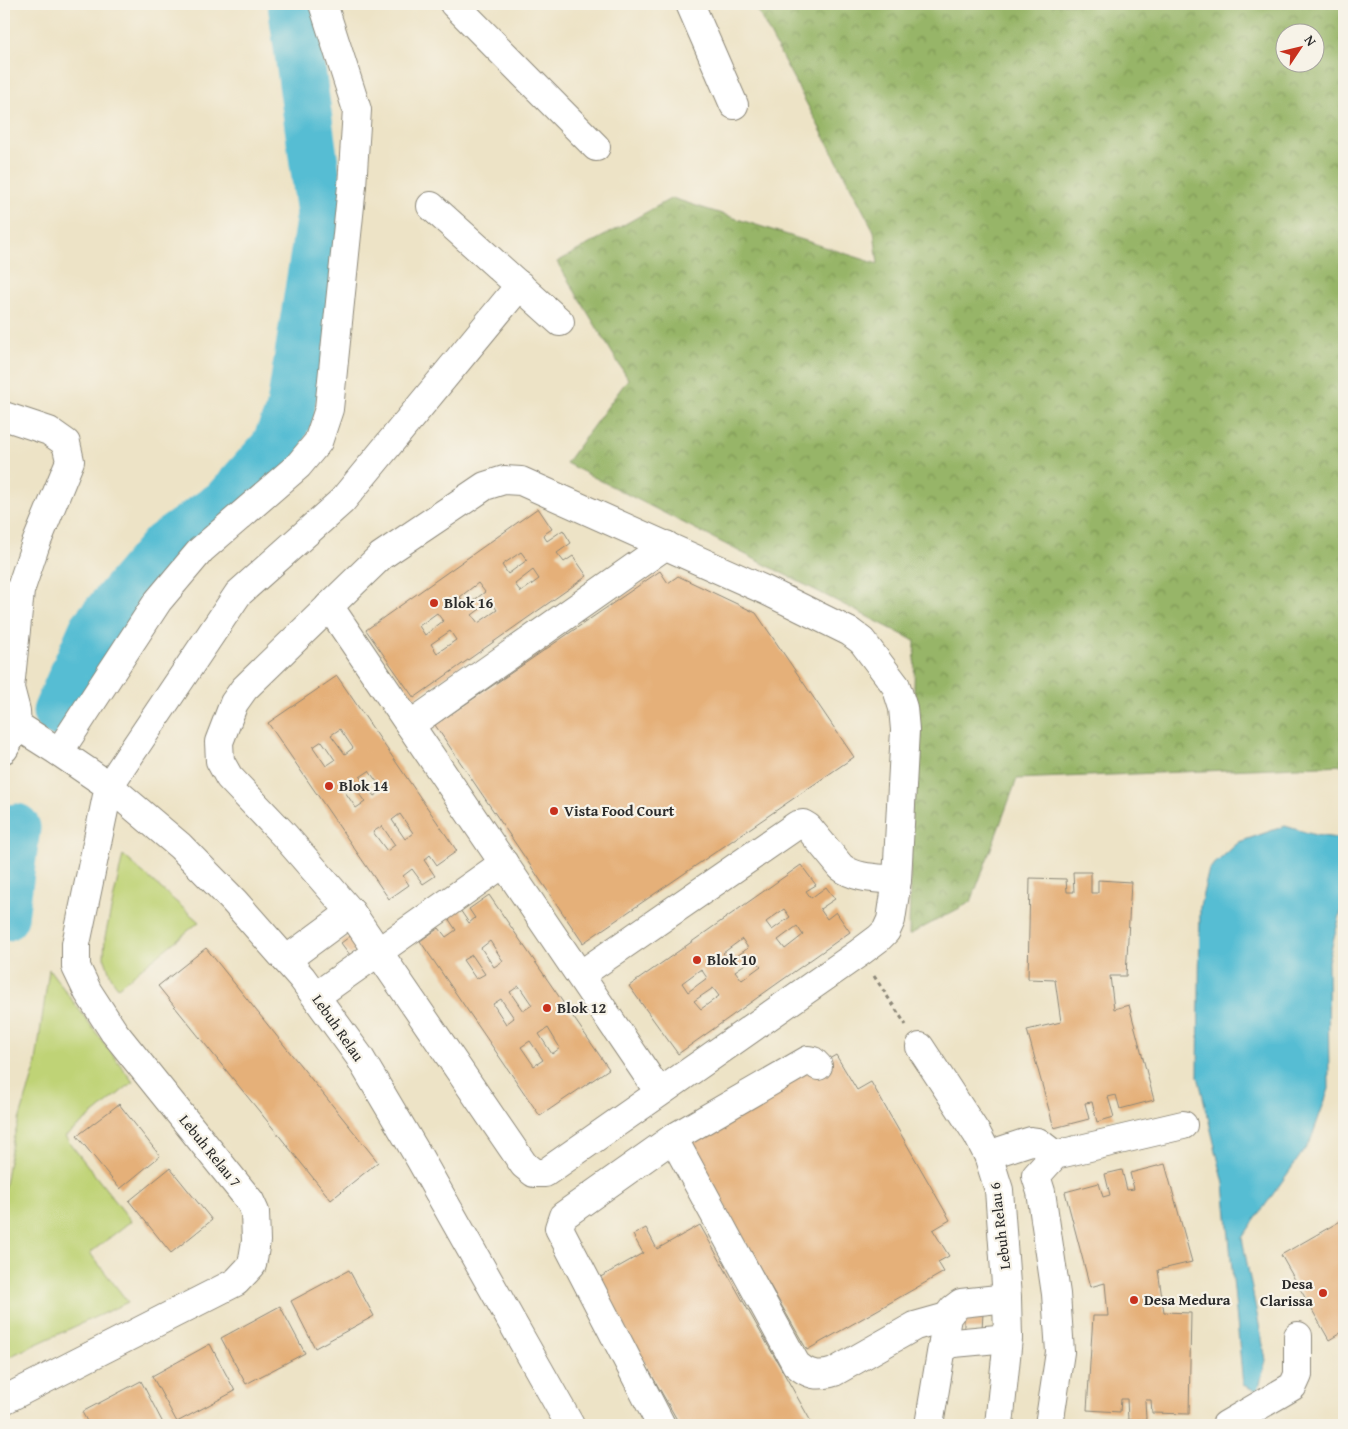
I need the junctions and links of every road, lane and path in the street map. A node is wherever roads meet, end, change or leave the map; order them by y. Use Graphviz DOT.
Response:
graph roads {
  1 [pos="323,4"];
  2 [pos="454,4"];
  3 [pos="690,4"];
  4 [pos="734,105"];
  5 [pos="596,147"];
  6 [pos="431,206"];
  7 [pos="520,285"];
  8 [pos="560,322"];
  9 [pos="4,416"];
  10 [pos="666,545"];
  11 [pos="330,606"];
  12 [pos="410,724"];
  13 [pos="8,731"];
  14 [pos="59,752"];
  15 [pos="109,786"];
  16 [pos="504,863"];
  17 [pos="897,880"];
  18 [pos="351,912"];
  19 [pos="379,951"];
  20 [pos="286,960"];
  21 [pos="872,973"];
  22 [pos="580,975"];
  23 [pos="316,996"];
  24 [pos="920,1047"];
  25 [pos="818,1066"];
  26 [pos="659,1092"];
  27 [pos="1183,1125"];
  28 [pos="672,1138"];
  29 [pos="1055,1154"];
  30 [pos="988,1155"];
  31 [pos="1036,1176"];
  32 [pos="999,1190"];
  33 [pos="1007,1298"];
  34 [pos="947,1317"];
  35 [pos="1298,1336"];
  36 [pos="1008,1338"];
  37 [pos="943,1344"];
  38 [pos="4,1400"];
  39 [pos="570,1425"];
  40 [pos="661,1425"];
  41 [pos="929,1425"];
  42 [pos="999,1425"];
  43 [pos="1049,1425"];
  44 [pos="1226,1425"];
  1 -- 14 [label="street"];
  2 -- 5 [label="street"];
  3 -- 4 [label="street"];
  6 -- 7 [label="street"];
  7 -- 8 [label="street"];
  7 -- 15 [label="street"];
  9 -- 13 [label="street"];
  10 -- 11 [label="street"];
  10 -- 12 [label="street"];
  10 -- 17 [label="street"];
  11 -- 12 [label="street"];
  11 -- 18 [label="street"];
  12 -- 16 [label="street"];
  13 -- 14 [label="street, Lebuh Relau"];
  14 -- 15 [label="street, Lebuh Relau"];
  15 -- 20 [label="street, Lebuh Relau"];
  15 -- 38 [label="street, Lebuh Relau 7"];
  16 -- 19 [label="street"];
  16 -- 22 [label="street"];
  17 -- 22 [label="street"];
  17 -- 26 [label="street"];
  18 -- 19 [label="street"];
  18 -- 20 [label="street"];
  19 -- 23 [label="street"];
  19 -- 26 [label="street"];
  20 -- 23 [label="street, Lebuh Relau"];
  21 -- 24 [label="path"];
  22 -- 26 [label="street"];
  23 -- 39 [label="street, Lebuh Relau"];
  24 -- 30 [label="street, Lebuh Relau 6"];
  25 -- 28 [label="street"];
  27 -- 29 [label="street"];
  28 -- 34 [label="street"];
  28 -- 40 [label="street"];
  29 -- 30 [label="street"];
  29 -- 31 [label="street"];
  30 -- 32 [label="street, Lebuh Relau 6"];
  31 -- 32 [label="street"];
  31 -- 43 [label="street"];
  32 -- 33 [label="street, Lebuh Relau 6"];
  33 -- 34 [label="street"];
  33 -- 36 [label="street, Lebuh Relau 6"];
  34 -- 37 [label="street"];
  35 -- 44 [label="street"];
  36 -- 37 [label="street"];
  36 -- 42 [label="street, Lebuh Relau 6"];
  37 -- 41 [label="street"];
}
